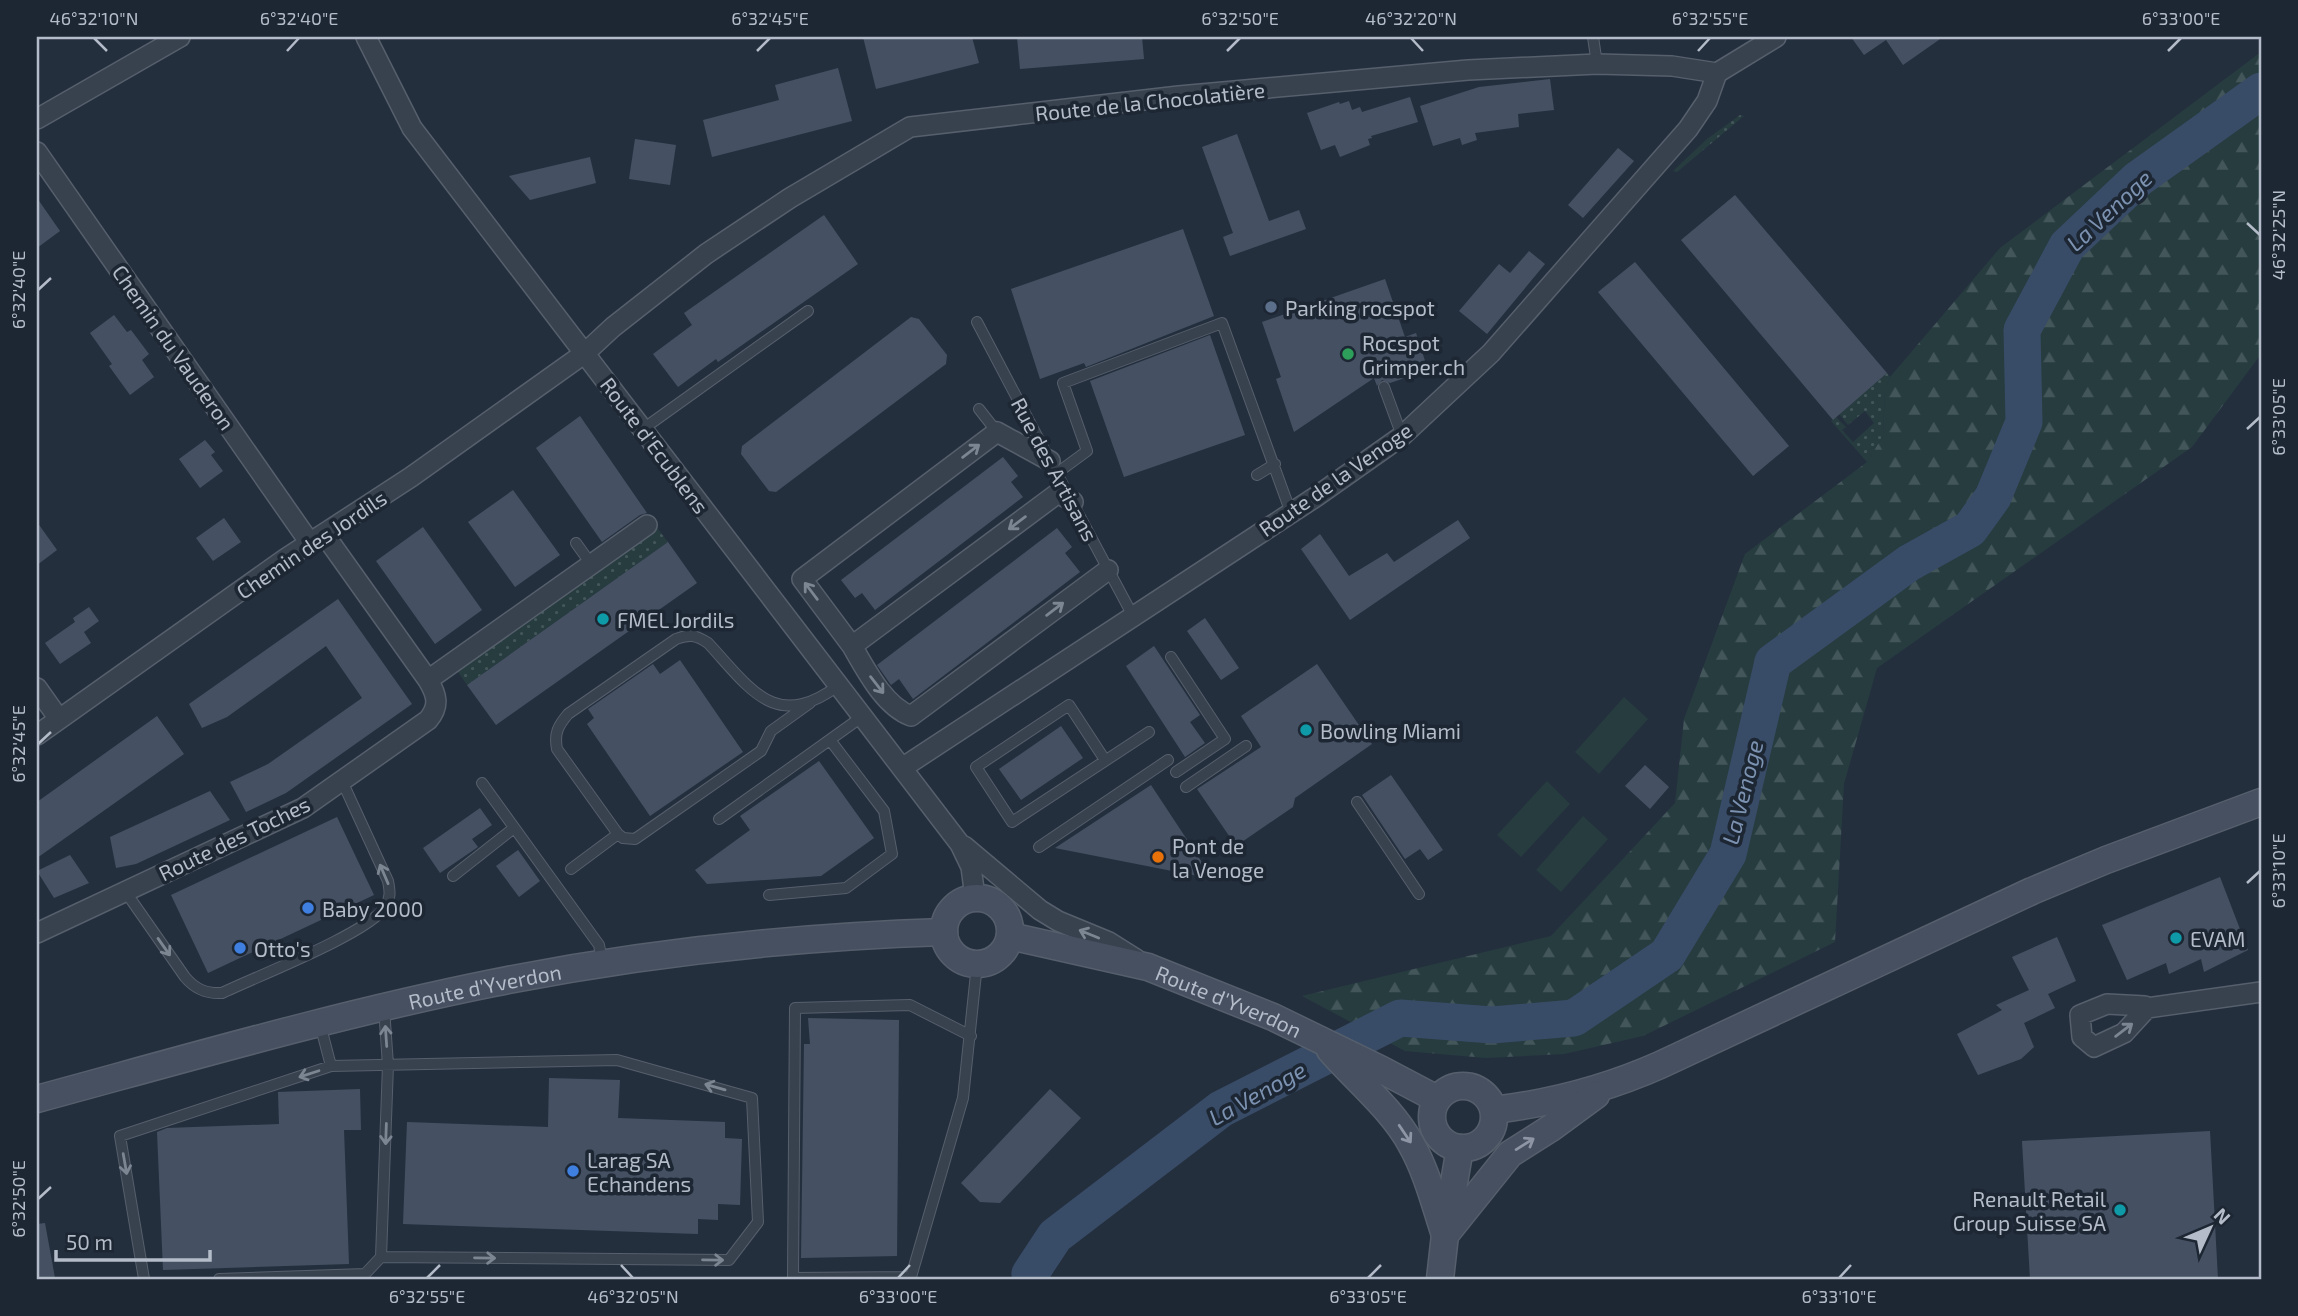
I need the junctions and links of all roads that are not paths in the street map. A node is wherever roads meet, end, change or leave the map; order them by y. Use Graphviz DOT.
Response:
graph roads {
  1 [pos="180,37"];
  2 [pos="366,37"];
  3 [pos="1593,37"];
  4 [pos="1776,37"];
  5 [pos="1597,64"];
  6 [pos="1717,74"];
  7 [pos="37,119"];
  8 [pos="37,152"];
  9 [pos="807,311"];
  10 [pos="977,322"];
  11 [pos="585,353"];
  12 [pos="1384,387"];
  13 [pos="979,409"];
  14 [pos="643,429"];
  15 [pos="997,432"];
  16 [pos="1402,436"];
  17 [pos="1275,464"];
  18 [pos="1054,467"];
  19 [pos="1257,475"];
  20 [pos="1073,502"];
  21 [pos="1291,513"];
  22 [pos="646,525"];
  23 [pos="317,539"];
  24 [pos="576,543"];
  25 [pos="592,564"];
  26 [pos="1108,570"];
  27 [pos="1133,616"];
  28 [pos="852,646"];
  29 [pos="1171,657"];
  30 [pos="428,680"];
  31 [pos="839,685"];
  32 [pos="37,688"];
  33 [pos="810,703"];
  34 [pos="863,716"];
  35 [pos="60,719"];
  36 [pos="1149,732"];
  37 [pos="37,735"];
  38 [pos="830,740"];
  39 [pos="1246,746"];
  40 [pos="1105,760"];
  41 [pos="1168,760"];
  42 [pos="902,768"];
  43 [pos="1176,772"];
  44 [pos="342,781"];
  45 [pos="482,783"];
  46 [pos="1186,787"];
  47 [pos="1357,802"];
  48 [pos="2261,802"];
  49 [pos="719,819"];
  50 [pos="514,828"];
  51 [pos="618,834"];
  52 [pos="960,844"];
  53 [pos="1039,847"];
  54 [pos="571,869"];
  55 [pos="453,876"];
  56 [pos="125,891"];
  57 [pos="1419,894"];
  58 [pos="769,895"];
  59 [pos="975,897"];
  60 [pos="944,932"];
  61 [pos="37,933"];
  62 [pos="1010,936"];
  63 [pos="603,963"];
  64 [pos="977,964"];
  65 [pos="1148,967"];
  66 [pos="2261,992"];
  67 [pos="384,1007"];
  68 [pos="2147,1008"];
  69 [pos="320,1023"];
  70 [pos="971,1036"];
  71 [pos="1322,1041"];
  72 [pos="388,1065"];
  73 [pos="331,1066"];
  74 [pos="1609,1086"];
  75 [pos="37,1099"];
  76 [pos="1437,1100"];
  77 [pos="1494,1110"];
  78 [pos="1460,1148"];
  79 [pos="1445,1235"];
  80 [pos="381,1256"];
  81 [pos="144,1279"];
  82 [pos="219,1279"];
  83 [pos="1440,1279"];
  1 -- 7 [label="street"];
  2 -- 11 [label="street, Route d'Ecublens"];
  3 -- 5 [label="lane"];
  4 -- 6 [label="street"];
  5 -- 6 [label="street, Route de la Chocolatière"];
  5 -- 11 [label="street, Route de la Chocolatière"];
  6 -- 16 [label="street, Route de la Venoge"];
  8 -- 23 [label="street, Chemin du Vauderon"];
  9 -- 14 [label="lane"];
  10 -- 18 [label="lane, Rue des Artisans"];
  11 -- 14 [label="street, Route d'Ecublens"];
  11 -- 23 [label="street, Chemin des Jordils"];
  12 -- 16 [label="lane"];
  13 -- 15 [label="lane"];
  14 -- 31 [label="street, Route d'Ecublens"];
  15 -- 18 [label="street"];
  28 -- 15 [label="street, one-way"];
  16 -- 21 [label="street, Route de la Venoge"];
  17 -- 18 [label="lane"];
  17 -- 19 [label="lane"];
  17 -- 21 [label="lane"];
  18 -- 20 [label="lane, Rue des Artisans"];
  20 -- 26 [label="lane, Rue des Artisans"];
  20 -- 28 [label="street, one-way"];
  21 -- 27 [label="street, Route de la Venoge"];
  22 -- 25 [label="street"];
  23 -- 30 [label="street, Route des Toches"];
  23 -- 35 [label="street, Chemin des Jordils"];
  24 -- 25 [label="lane"];
  25 -- 30 [label="street"];
  26 -- 27 [label="lane, Rue des Artisans"];
  28 -- 26 [label="street, one-way"];
  27 -- 42 [label="street, Route de la Venoge"];
  29 -- 43 [label="lane"];
  30 -- 44 [label="street, Route des Toches"];
  31 -- 33 [label="lane"];
  31 -- 34 [label="street, Route d'Ecublens"];
  32 -- 35 [label="street"];
  33 -- 51 [label="lane"];
  33 -- 51 [label="lane"];
  34 -- 38 [label="lane"];
  34 -- 42 [label="street, Route d'Ecublens"];
  35 -- 37 [label="street, Chemin des Jordils"];
  36 -- 40 [label="lane"];
  38 -- 49 [label="lane"];
  38 -- 58 [label="lane"];
  39 -- 46 [label="lane"];
  40 -- 40 [label="lane"];
  41 -- 53 [label="lane"];
  42 -- 52 [label="street, Route d'Ecublens"];
  44 -- 56 [label="street, Route des Toches"];
  56 -- 44 [label="lane, one-way"];
  45 -- 50 [label="lane"];
  47 -- 57 [label="lane"];
  48 -- 74 [label="main road"];
  50 -- 55 [label="lane"];
  50 -- 63 [label="lane"];
  51 -- 54 [label="lane"];
  52 -- 59 [label="street, Route d'Ecublens"];
  65 -- 52 [label="street, Route d'Ecublens, one-way"];
  56 -- 61 [label="street, Route des Toches"];
  59 -- 60 [label="main road"];
  59 -- 62 [label="main road"];
  60 -- 63 [label="main road, Route d'Yverdon"];
  60 -- 64 [label="main road"];
  62 -- 64 [label="main road"];
  62 -- 65 [label="main road, Route d'Yverdon"];
  63 -- 67 [label="main road, Route d'Yverdon"];
  64 -- 70 [label="lane"];
  65 -- 71 [label="main road, Route d'Yverdon"];
  66 -- 68 [label="street"];
  67 -- 69 [label="main road, Route d'Yverdon"];
  72 -- 67 [label="lane, one-way"];
  69 -- 73 [label="lane"];
  69 -- 75 [label="main road, Route d'Yverdon"];
  70 -- 70 [label="lane"];
  71 -- 76 [label="main road, Route d'Yverdon"];
  71 -- 79 [label="main road, one-way"];
  72 -- 73 [label="lane"];
  72 -- 80 [label="lane, one-way"];
  80 -- 72 [label="lane, one-way"];
  73 -- 81 [label="lane, one-way"];
  74 -- 77 [label="main road"];
  79 -- 74 [label="main road, one-way"];
  76 -- 77 [label="main road"];
  76 -- 78 [label="main road"];
  77 -- 78 [label="main road"];
  78 -- 79 [label="main road"];
  79 -- 83 [label="main road"];
  80 -- 82 [label="lane"];
}
